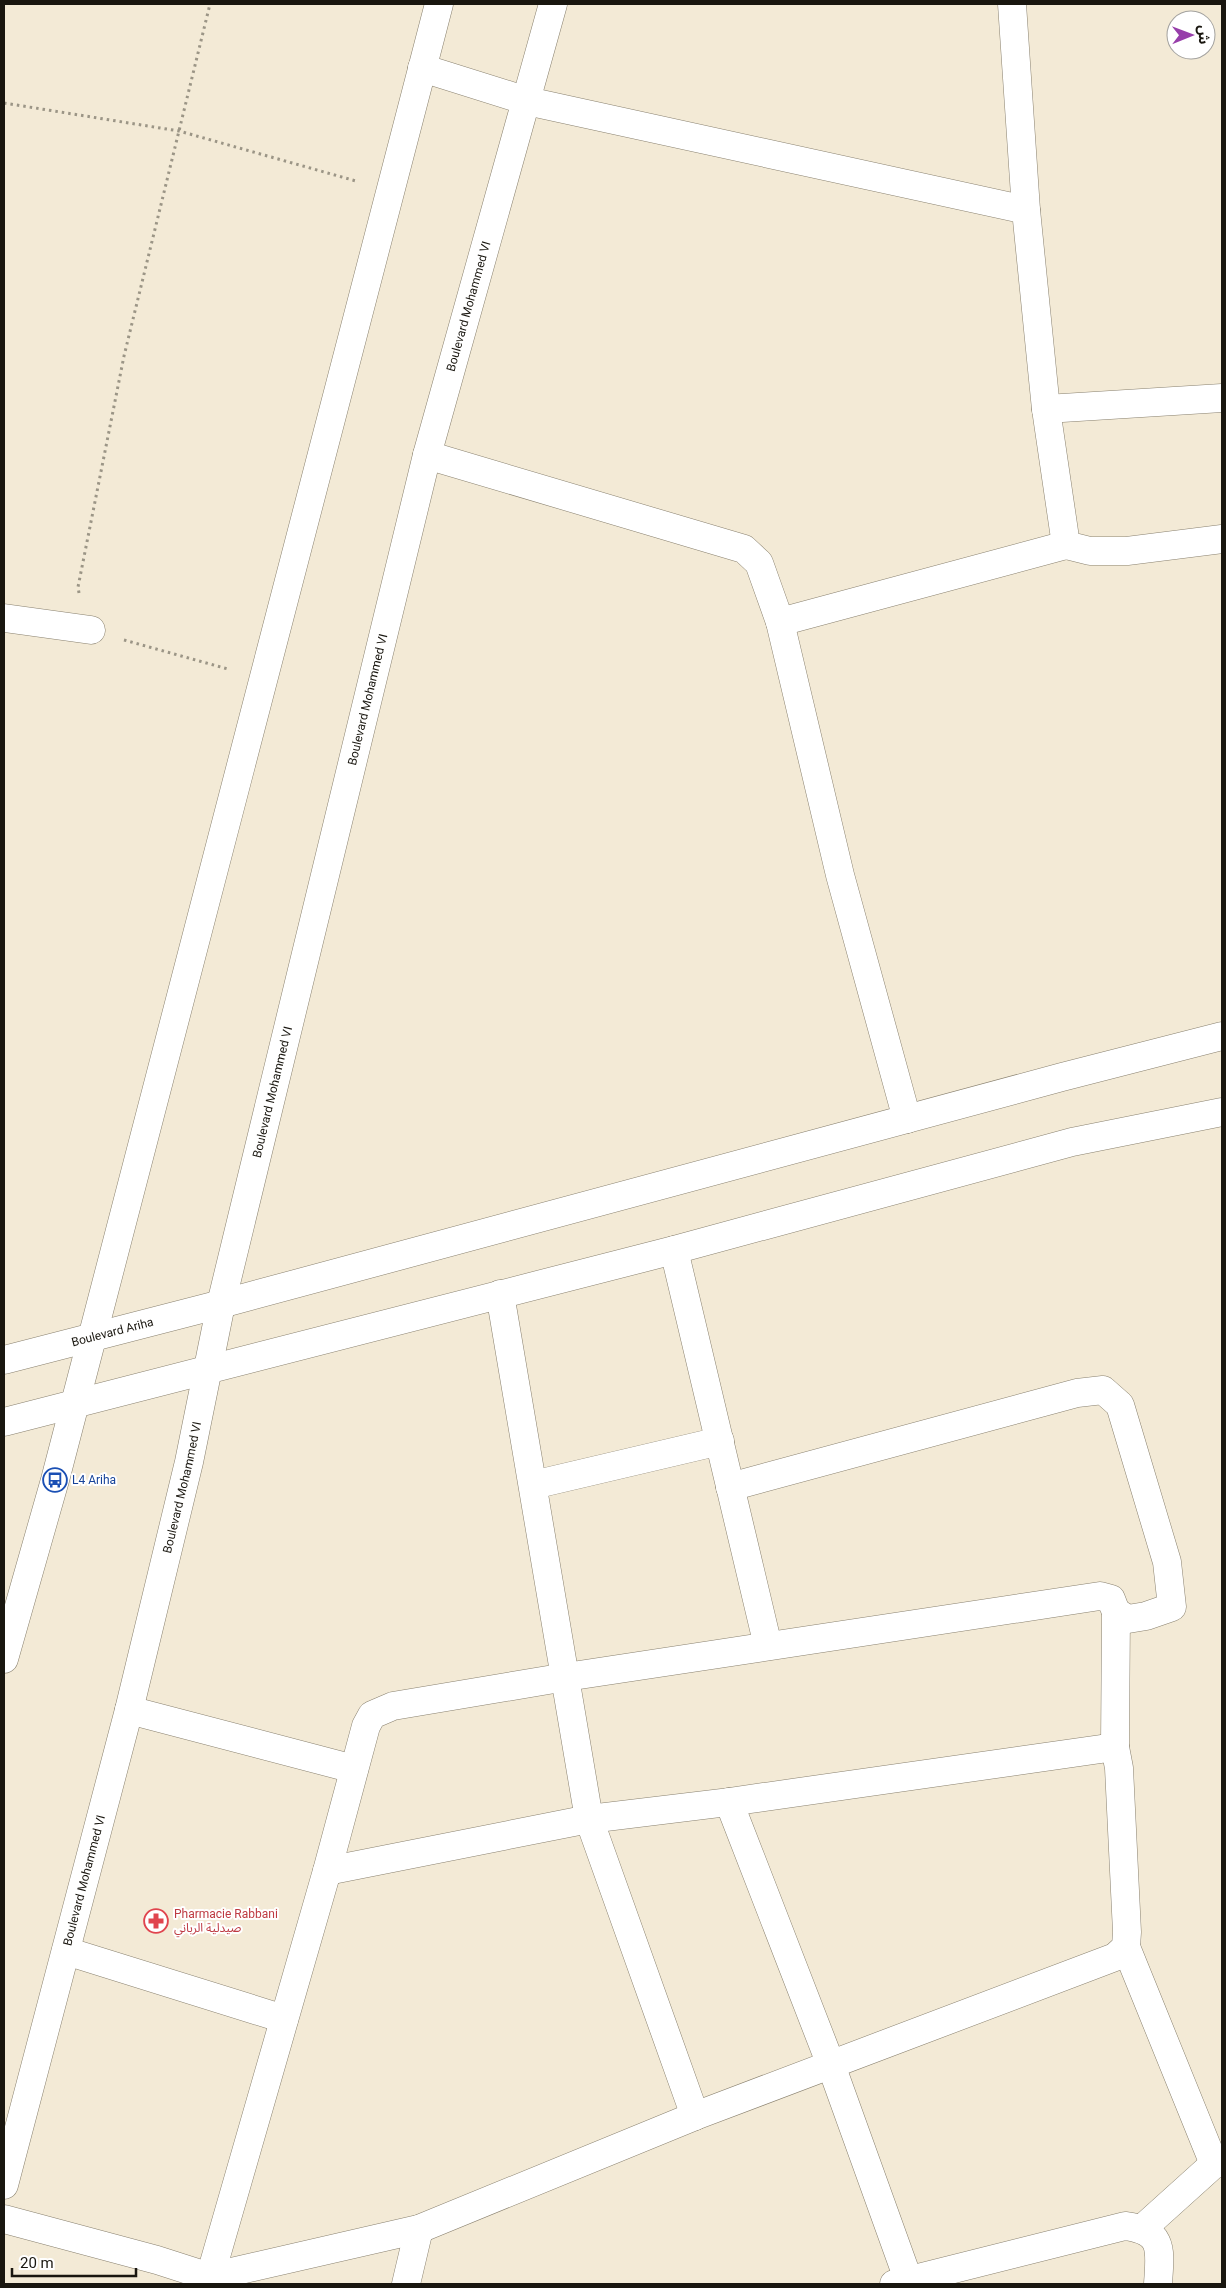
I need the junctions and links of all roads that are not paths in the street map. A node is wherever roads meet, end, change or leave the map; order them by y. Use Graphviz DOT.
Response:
graph roads {
  1 [pos="439,4"];
  2 [pos="553,4"];
  3 [pos="1012,4"];
  4 [pos="422,68"];
  5 [pos="527,101"];
  6 [pos="1026,210"];
  7 [pos="1222,398"];
  8 [pos="1046,409"];
  9 [pos="427,455"];
  10 [pos="1222,540"];
  11 [pos="1066,545"];
  12 [pos="4,618"];
  13 [pos="780,622"];
  14 [pos="91,630"];
  15 [pos="1222,1036"];
  16 [pos="1222,1112"];
  17 [pos="907,1119"];
  18 [pos="674,1250"];
  19 [pos="500,1294"];
  20 [pos="221,1304"];
  21 [pos="92,1338"];
  22 [pos="4,1360"];
  23 [pos="208,1371"];
  24 [pos="75,1404"];
  25 [pos="4,1422"];
  26 [pos="720,1441"];
  27 [pos="533,1485"];
  28 [pos="730,1487"];
  29 [pos="1116,1612"];
  30 [pos="768,1646"];
  31 [pos="4,1659"];
  32 [pos="566,1677"];
  33 [pos="129,1710"];
  34 [pos="1115,1747"];
  35 [pos="354,1769"];
  36 [pos="728,1802"];
  37 [pos="589,1819"];
  38 [pos="327,1870"];
  39 [pos="1126,1947"];
  40 [pos="66,1951"];
  41 [pos="284,2019"];
  42 [pos="831,2065"];
  43 [pos="695,2116"];
  44 [pos="1218,2164"];
  45 [pos="4,2185"];
  46 [pos="4,2220"];
  47 [pos="1143,2228"];
  48 [pos="419,2230"];
  49 [pos="209,2281"];
  50 [pos="901,2282"];
  51 [pos="406,2284"];
  52 [pos="1158,2284"];
  1 -- 4 [label="street"];
  2 -- 5 [label="street, Boulevard Mohammed VI"];
  3 -- 6 [label="street"];
  4 -- 5 [label="street"];
  4 -- 21 [label="street"];
  5 -- 6 [label="street"];
  5 -- 9 [label="street, Boulevard Mohammed VI"];
  6 -- 8 [label="street"];
  7 -- 8 [label="street"];
  8 -- 11 [label="street"];
  9 -- 13 [label="street"];
  9 -- 20 [label="street, Boulevard Mohammed VI"];
  10 -- 11 [label="street"];
  11 -- 13 [label="street"];
  12 -- 14 [label="street"];
  13 -- 17 [label="street"];
  15 -- 17 [label="street, Boulevard Ariha"];
  16 -- 18 [label="street"];
  17 -- 20 [label="street, Boulevard Ariha"];
  18 -- 19 [label="street"];
  18 -- 26 [label="street"];
  19 -- 23 [label="street"];
  19 -- 27 [label="street"];
  20 -- 21 [label="street, Boulevard Ariha"];
  20 -- 23 [label="street, Boulevard Mohammed VI"];
  21 -- 22 [label="street, Boulevard Ariha"];
  21 -- 24 [label="street"];
  23 -- 24 [label="street"];
  23 -- 33 [label="street, Boulevard Mohammed VI"];
  24 -- 25 [label="street"];
  24 -- 31 [label="street"];
  26 -- 27 [label="street"];
  26 -- 28 [label="street"];
  27 -- 32 [label="street"];
  28 -- 29 [label="street"];
  28 -- 30 [label="street"];
  29 -- 30 [label="street"];
  29 -- 34 [label="street"];
  30 -- 32 [label="street"];
  32 -- 35 [label="street"];
  32 -- 37 [label="street"];
  33 -- 35 [label="street"];
  33 -- 40 [label="street, Boulevard Mohammed VI"];
  34 -- 36 [label="street"];
  34 -- 39 [label="street"];
  35 -- 38 [label="street"];
  36 -- 37 [label="street"];
  36 -- 42 [label="street"];
  37 -- 38 [label="street"];
  37 -- 43 [label="street"];
  38 -- 41 [label="street"];
  39 -- 42 [label="street"];
  39 -- 44 [label="street"];
  40 -- 41 [label="street"];
  40 -- 45 [label="street, Boulevard Mohammed VI"];
  41 -- 49 [label="street"];
  42 -- 43 [label="street"];
  42 -- 50 [label="street"];
  43 -- 48 [label="street"];
  44 -- 47 [label="street"];
  46 -- 49 [label="street"];
  47 -- 50 [label="street"];
  47 -- 52 [label="street"];
  48 -- 49 [label="street"];
  48 -- 51 [label="street"];
}
